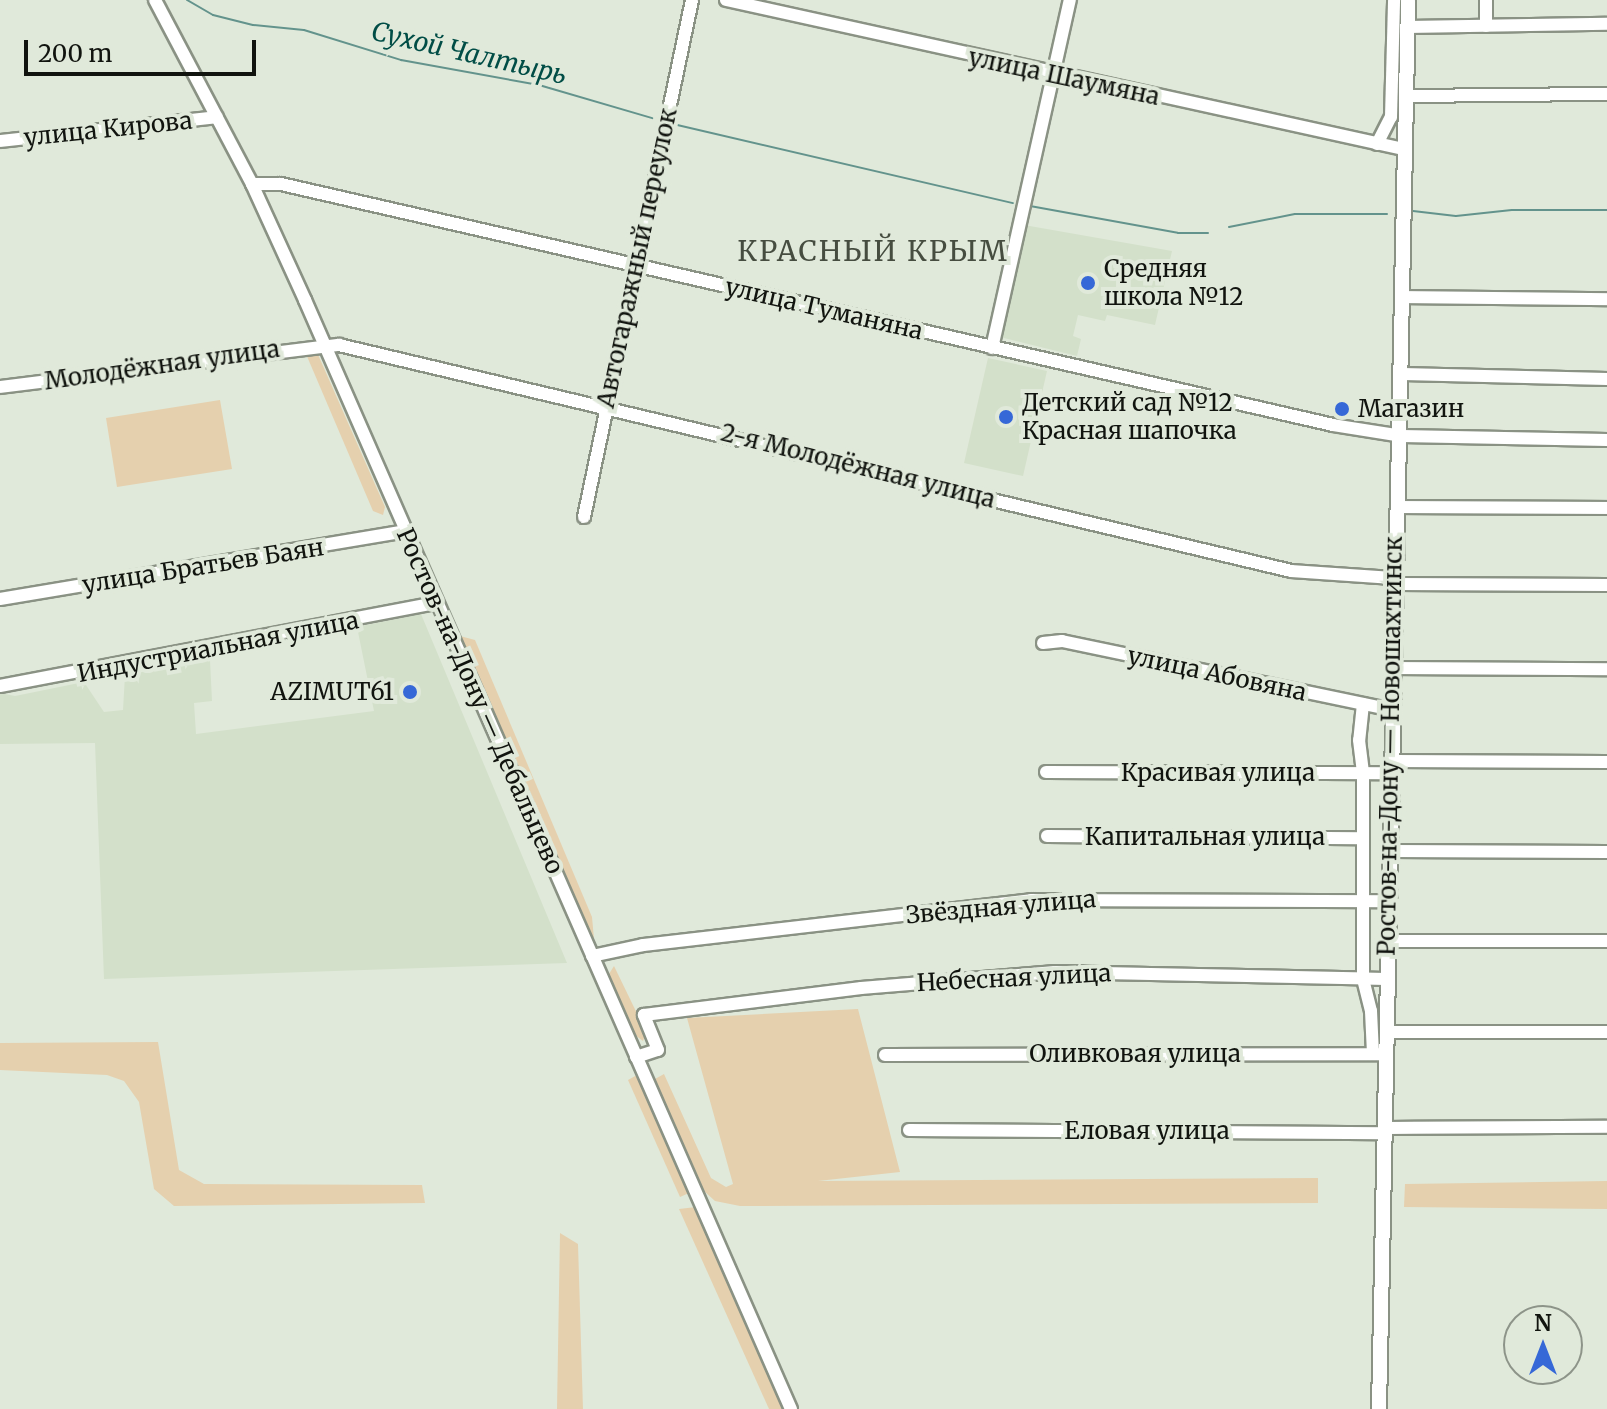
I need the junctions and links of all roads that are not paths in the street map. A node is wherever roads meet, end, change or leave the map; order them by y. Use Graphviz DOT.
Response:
graph roads {
  1 [pos="155,0"];
  2 [pos="692,0"];
  3 [pos="726,0"];
  4 [pos="1070,0"];
  5 [pos="1394,0"];
  6 [pos="1408,0"];
  7 [pos="1486,0"];
  8 [pos="1607,24"];
  9 [pos="1486,26"];
  10 [pos="1407,27"];
  11 [pos="1054,77"];
  12 [pos="1406,89"];
  13 [pos="1607,94"];
  14 [pos="217,117"];
  15 [pos="0,141"];
  16 [pos="1377,144"];
  17 [pos="1403,149"];
  18 [pos="252,184"];
  19 [pos="635,265"];
  20 [pos="1404,297"];
  21 [pos="1607,299"];
  22 [pos="323,343"];
  23 [pos="992,348"];
  24 [pos="1403,374"];
  25 [pos="1607,379"];
  26 [pos="0,387"];
  27 [pos="606,405"];
  28 [pos="1399,435"];
  29 [pos="1607,440"];
  30 [pos="1401,507"];
  31 [pos="1607,508"];
  32 [pos="584,517"];
  33 [pos="406,531"];
  34 [pos="1396,581"];
  35 [pos="1607,585"];
  36 [pos="0,599"];
  37 [pos="436,603"];
  38 [pos="1043,643"];
  39 [pos="1397,668"];
  40 [pos="1607,669"];
  41 [pos="0,686"];
  42 [pos="1363,704"];
  43 [pos="1391,710"];
  44 [pos="1607,762"];
  45 [pos="1392,767"];
  46 [pos="1046,772"];
  47 [pos="1363,774"];
  48 [pos="1047,836"];
  49 [pos="1362,838"];
  50 [pos="1393,851"];
  51 [pos="1607,852"];
  52 [pos="1364,900"];
  53 [pos="1387,901"];
  54 [pos="1391,941"];
  55 [pos="1607,941"];
  56 [pos="592,956"];
  57 [pos="1363,979"];
  58 [pos="1386,979"];
  59 [pos="1390,1032"];
  60 [pos="1607,1032"];
  61 [pos="1378,1054"];
  62 [pos="885,1055"];
  63 [pos="636,1057"];
  64 [pos="1607,1127"];
  65 [pos="909,1130"];
  66 [pos="1386,1131"];
  67 [pos="791,1409"];
  68 [pos="1381,1409"];
  1 -- 14 [label="street, Ростов-на-Дону — Дебальцево"];
  2 -- 19 [label="street, Автогаражный переулок"];
  3 -- 11 [label="street, улица Шаумяна"];
  4 -- 11 [label="street"];
  5 -- 16 [label="street"];
  6 -- 10 [label="main road, Ростов-на-Дону — Новошахтинск"];
  7 -- 9 [label="street"];
  8 -- 9 [label="street"];
  9 -- 10 [label="street"];
  10 -- 12 [label="main road, Ростов-на-Дону — Новошахтинск"];
  11 -- 16 [label="street, улица Шаумяна"];
  11 -- 23 [label="street"];
  12 -- 13 [label="street"];
  12 -- 17 [label="main road, Ростов-на-Дону — Новошахтинск"];
  12 -- 20 [label="main road, Ростов-на-Дону — Новошахтинск"];
  14 -- 15 [label="street, улица Кирова"];
  14 -- 18 [label="street, Ростов-на-Дону — Дебальцево"];
  16 -- 17 [label="street, улица Шаумяна"];
  17 -- 28 [label="main road, Ростов-на-Дону — Новошахтинск"];
  18 -- 19 [label="street, улица Туманяна"];
  18 -- 22 [label="street, Ростов-на-Дону — Дебальцево"];
  19 -- 23 [label="street, улица Туманяна"];
  19 -- 27 [label="street, Автогаражный переулок"];
  20 -- 21 [label="street"];
  20 -- 24 [label="main road, Ростов-на-Дону — Новошахтинск"];
  22 -- 26 [label="street, Молодёжная улица"];
  22 -- 27 [label="street, 2-я Молодёжная улица"];
  22 -- 33 [label="street, Ростов-на-Дону — Дебальцево"];
  23 -- 28 [label="street, улица Туманяна"];
  24 -- 25 [label="street"];
  24 -- 28 [label="main road, Ростов-на-Дону — Новошахтинск"];
  27 -- 32 [label="street, Автогаражный переулок"];
  27 -- 34 [label="street, 2-я Молодёжная улица"];
  28 -- 29 [label="street, улица Туманяна"];
  28 -- 30 [label="main road, Ростов-на-Дону — Новошахтинск"];
  28 -- 34 [label="main road, Ростов-на-Дону — Новошахтинск"];
  30 -- 31 [label="street"];
  30 -- 34 [label="main road, Ростов-на-Дону — Новошахтинск"];
  33 -- 36 [label="street, улица Братьев Баян"];
  33 -- 37 [label="street, Ростов-на-Дону — Дебальцево"];
  34 -- 35 [label="street, 2-я Молодёжная улица"];
  34 -- 39 [label="main road, Ростов-на-Дону — Новошахтинск"];
  34 -- 43 [label="main road, Ростов-на-Дону — Новошахтинск"];
  37 -- 41 [label="street, Индустриальная улица"];
  37 -- 56 [label="street, Ростов-на-Дону — Дебальцево"];
  38 -- 42 [label="street, улица Абовяна"];
  39 -- 40 [label="street"];
  39 -- 45 [label="main road, Ростов-на-Дону — Новошахтинск"];
  42 -- 43 [label="street, улица Абовяна"];
  42 -- 47 [label="street"];
  43 -- 45 [label="main road, Ростов-на-Дону — Новошахтинск"];
  44 -- 45 [label="street, Красивая улица"];
  45 -- 47 [label="street, Красивая улица"];
  45 -- 50 [label="main road, Ростов-на-Дону — Новошахтинск"];
  45 -- 53 [label="main road, Ростов-на-Дону — Новошахтинск"];
  46 -- 47 [label="street, Красивая улица"];
  47 -- 49 [label="street"];
  48 -- 49 [label="street, Капитальная улица"];
  49 -- 52 [label="street"];
  50 -- 51 [label="street"];
  50 -- 54 [label="main road, Ростов-на-Дону — Новошахтинск"];
  52 -- 53 [label="street, Звёздная улица"];
  52 -- 56 [label="street, Звёздная улица"];
  52 -- 57 [label="street"];
  53 -- 58 [label="main road, Ростов-на-Дону — Новошахтинск"];
  54 -- 55 [label="street"];
  54 -- 59 [label="main road, Ростов-на-Дону — Новошахтинск"];
  56 -- 63 [label="street, Ростов-на-Дону — Дебальцево"];
  57 -- 58 [label="street, Небесная улица"];
  57 -- 61 [label="street"];
  57 -- 63 [label="street, Небесная улица"];
  58 -- 61 [label="main road, Ростов-на-Дону — Новошахтинск"];
  59 -- 60 [label="street"];
  59 -- 66 [label="main road, Ростов-на-Дону — Новошахтинск"];
  61 -- 62 [label="street, Оливковая улица"];
  61 -- 66 [label="main road, Ростов-на-Дону — Новошахтинск"];
  63 -- 67 [label="street, Ростов-на-Дону — Дебальцево"];
  64 -- 66 [label="street, Еловая улица"];
  65 -- 66 [label="street, Еловая улица"];
  66 -- 68 [label="main road, Ростов-на-Дону — Новошахтинск"];
}
